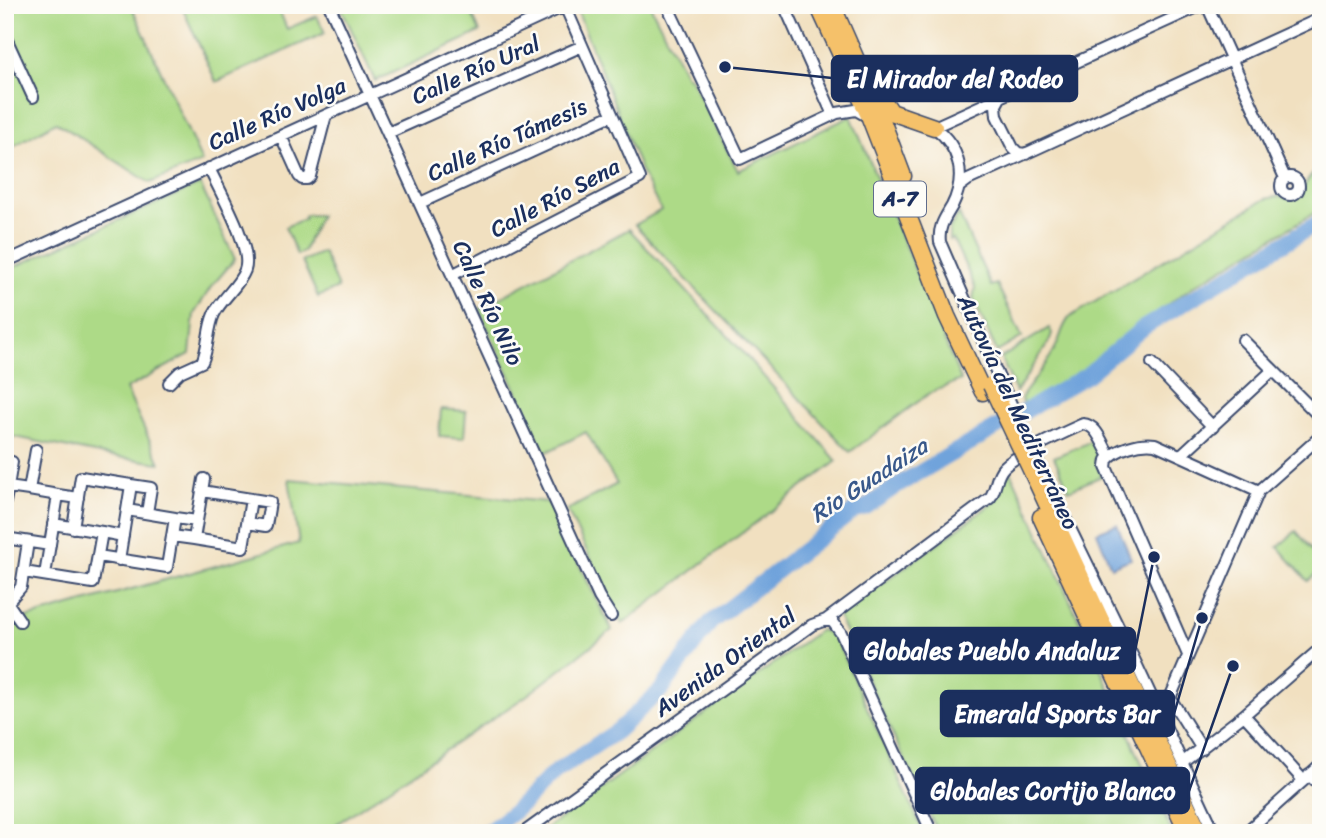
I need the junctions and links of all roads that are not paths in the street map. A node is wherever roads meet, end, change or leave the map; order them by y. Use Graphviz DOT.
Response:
graph roads {
  1 [pos="329,5"];
  2 [pos="667,5"];
  3 [pos="784,5"];
  4 [pos="818,5"];
  5 [pos="831,5"];
  6 [pos="1202,5"];
  7 [pos="1208,5"];
  8 [pos="566,6"];
  9 [pos="1321,18"];
  10 [pos="5,36"];
  11 [pos="582,46"];
  12 [pos="852,49"];
  13 [pos="1231,59"];
  14 [pos="370,95"];
  15 [pos="1001,96"];
  16 [pos="33,97"];
  17 [pos="835,114"];
  18 [pos="327,115"];
  19 [pos="612,115"];
  20 [pos="870,118"];
  21 [pos="934,127"];
  22 [pos="387,133"];
  23 [pos="281,136"];
  24 [pos="1026,154"];
  25 [pos="209,168"];
  26 [pos="1285,178"];
  27 [pos="960,186"];
  28 [pos="419,203"];
  29 [pos="5,262"];
  30 [pos="452,275"];
  31 [pos="1243,340"];
  32 [pos="1152,363"];
  33 [pos="1273,370"];
  34 [pos="169,383"];
  35 [pos="991,385"];
  36 [pos="1321,418"];
  37 [pos="1213,427"];
  38 [pos="1321,436"];
  39 [pos="36,450"];
  40 [pos="1181,455"];
  41 [pos="1110,456"];
  42 [pos="8,462"];
  43 [pos="33,466"];
  44 [pos="1033,474"];
  45 [pos="204,479"];
  46 [pos="131,485"];
  47 [pos="8,487"];
  48 [pos="29,490"];
  49 [pos="202,491"];
  50 [pos="1259,491"];
  51 [pos="58,495"];
  52 [pos="78,498"];
  53 [pos="251,499"];
  54 [pos="5,502"];
  55 [pos="127,510"];
  56 [pos="147,513"];
  57 [pos="175,518"];
  58 [pos="197,521"];
  59 [pos="247,523"];
  60 [pos="53,524"];
  61 [pos="73,528"];
  62 [pos="102,532"];
  63 [pos="123,536"];
  64 [pos="172,536"];
  65 [pos="5,538"];
  66 [pos="194,539"];
  67 [pos="29,542"];
  68 [pos="50,545"];
  69 [pos="98,556"];
  70 [pos="119,560"];
  71 [pos="24,572"];
  72 [pos="45,575"];
  73 [pos="6,601"];
  74 [pos="611,616"];
  75 [pos="826,620"];
  76 [pos="20,621"];
  77 [pos="1321,648"];
  78 [pos="1188,655"];
  79 [pos="1170,698"];
  80 [pos="1156,709"];
  81 [pos="1244,715"];
  82 [pos="1202,749"];
  83 [pos="1182,763"];
  84 [pos="1321,765"];
  85 [pos="1306,777"];
  86 [pos="1321,788"];
  87 [pos="1168,792"];
  88 [pos="1200,832"];
  89 [pos="523,833"];
  90 [pos="932,833"];
  91 [pos="1180,833"];
  92 [pos="1245,833"];
  1 -- 14 [label="street, Calle Río Nilo"];
  2 -- 17 [label="street"];
  3 -- 17 [label="street"];
  4 -- 17 [label="street"];
  4 -- 20 [label="highway, Autovía del Mediterráneo / A-7"];
  5 -- 12 [label="highway, Autovía del Mediterráneo / A-7"];
  6 -- 15 [label="street"];
  7 -- 13 [label="street"];
  8 -- 11 [label="street"];
  8 -- 14 [label="street, Calle Río Volga"];
  9 -- 13 [label="street"];
  10 -- 16 [label="street"];
  11 -- 19 [label="street"];
  11 -- 22 [label="street, Calle Río Ural"];
  12 -- 21 [label="highway"];
  12 -- 35 [label="highway, Autovía del Mediterráneo / A-7"];
  13 -- 24 [label="street"];
  13 -- 26 [label="street"];
  14 -- 18 [label="street, Calle Río Volga"];
  14 -- 22 [label="street, Calle Río Nilo"];
  15 -- 21 [label="street"];
  15 -- 24 [label="street"];
  17 -- 20 [label="street"];
  18 -- 23 [label="street, Calle Río Volga"];
  18 -- 23 [label="street"];
  19 -- 28 [label="street, Calle Río Támesis"];
  19 -- 30 [label="street, Calle Río Sena"];
  20 -- 35 [label="highway, Autovía del Mediterráneo / A-7"];
  21 -- 27 [label="street"];
  22 -- 28 [label="street, Calle Río Nilo"];
  23 -- 25 [label="street, Calle Río Volga"];
  24 -- 27 [label="street"];
  25 -- 29 [label="street, Calle Río Volga"];
  25 -- 34 [label="street"];
  27 -- 35 [label="street"];
  28 -- 30 [label="street, Calle Río Nilo"];
  30 -- 74 [label="street, Calle Río Nilo"];
  31 -- 33 [label="street"];
  32 -- 37 [label="street"];
  33 -- 36 [label="street"];
  33 -- 37 [label="street"];
  35 -- 44 [label="highway, Autovía del Mediterráneo / A-7"];
  37 -- 40 [label="street"];
  38 -- 50 [label="street"];
  39 -- 43 [label="street"];
  40 -- 41 [label="street"];
  40 -- 50 [label="street"];
  41 -- 75 [label="street"];
  41 -- 78 [label="street"];
  42 -- 43 [label="street"];
  42 -- 47 [label="street"];
  43 -- 48 [label="street"];
  44 -- 80 [label="street"];
  44 -- 87 [label="highway, Autovía del Mediterráneo / A-7"];
  44 -- 88 [label="highway, Autovía del Mediterráneo / A-7"];
  45 -- 49 [label="street"];
  46 -- 52 [label="street"];
  46 -- 55 [label="street"];
  46 -- 56 [label="street"];
  47 -- 48 [label="street"];
  47 -- 54 [label="street"];
  48 -- 51 [label="street"];
  49 -- 53 [label="street"];
  49 -- 58 [label="street"];
  50 -- 78 [label="street"];
  51 -- 52 [label="street"];
  51 -- 60 [label="street"];
  52 -- 61 [label="street"];
  53 -- 59 [label="street"];
  53 -- 59 [label="street"];
  55 -- 56 [label="street"];
  55 -- 63 [label="street"];
  56 -- 57 [label="street"];
  57 -- 58 [label="street"];
  57 -- 64 [label="street"];
  58 -- 66 [label="street"];
  59 -- 66 [label="street"];
  60 -- 61 [label="street"];
  60 -- 68 [label="street"];
  61 -- 62 [label="street"];
  62 -- 63 [label="street"];
  62 -- 69 [label="street"];
  63 -- 70 [label="street"];
  64 -- 66 [label="street"];
  64 -- 70 [label="street"];
  65 -- 67 [label="street"];
  67 -- 68 [label="street"];
  67 -- 71 [label="street"];
  68 -- 72 [label="street"];
  69 -- 70 [label="street"];
  69 -- 72 [label="street"];
  71 -- 72 [label="street"];
  71 -- 73 [label="street"];
  73 -- 76 [label="street"];
  75 -- 89 [label="street, Avenida Oriental"];
  75 -- 90 [label="street, Avenida Oriental"];
  77 -- 81 [label="street"];
  78 -- 79 [label="street"];
  79 -- 80 [label="street"];
  79 -- 82 [label="street"];
  80 -- 83 [label="street"];
  81 -- 82 [label="street"];
  81 -- 85 [label="street"];
  82 -- 83 [label="street"];
  83 -- 88 [label="street"];
  84 -- 85 [label="street"];
  85 -- 86 [label="street"];
  85 -- 92 [label="street"];
  87 -- 88 [label="highway, Autovía del Mediterráneo / A-7"];
  87 -- 91 [label="highway"];
}
